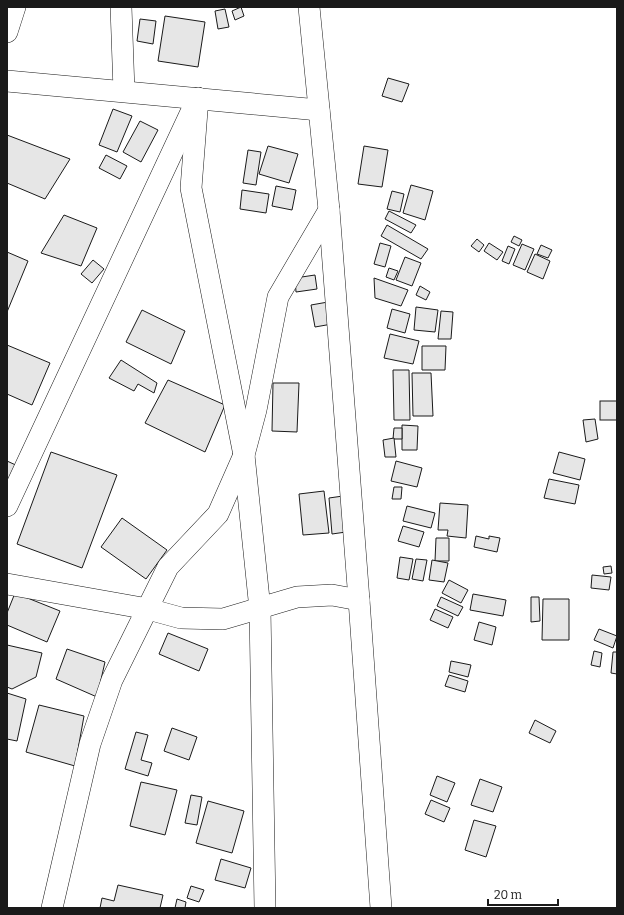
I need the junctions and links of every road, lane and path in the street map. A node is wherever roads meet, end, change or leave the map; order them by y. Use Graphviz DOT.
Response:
graph roads {
  1 [pos="15,7"];
  2 [pos="121,7"];
  3 [pos="309,7"];
  4 [pos="7,32"];
  5 [pos="7,81"];
  6 [pos="124,91"];
  7 [pos="198,98"];
  8 [pos="319,110"];
  9 [pos="329,210"];
  10 [pos="244,455"];
  11 [pos="7,506"];
  12 [pos="7,584"];
  13 [pos="360,600"];
  14 [pos="148,609"];
  15 [pos="260,609"];
  16 [pos="52,908"];
  17 [pos="265,908"];
  18 [pos="381,908"];
  1 -- 4 [label="street"];
  2 -- 6 [label="street"];
  3 -- 8 [label="street"];
  5 -- 6 [label="street"];
  6 -- 7 [label="street"];
  7 -- 8 [label="street"];
  7 -- 10 [label="street"];
  7 -- 11 [label="street"];
  8 -- 9 [label="street"];
  9 -- 10 [label="street"];
  9 -- 13 [label="street"];
  10 -- 14 [label="street"];
  10 -- 15 [label="street"];
  12 -- 14 [label="street"];
  13 -- 15 [label="street"];
  13 -- 18 [label="street"];
  14 -- 15 [label="street"];
  14 -- 16 [label="street"];
  15 -- 17 [label="street"];
}
